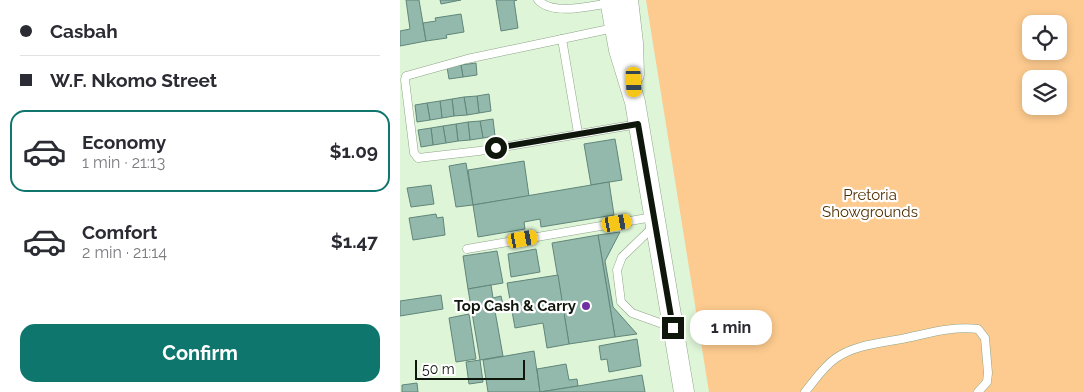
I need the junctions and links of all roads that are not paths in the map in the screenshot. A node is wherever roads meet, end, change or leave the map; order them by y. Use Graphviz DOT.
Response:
graph roads {
  1 [pos="538,0"];
  2 [pos="616,1"];
  3 [pos="615,28"];
  4 [pos="562,39"];
  5 [pos="635,102"];
  6 [pos="638,124"];
  7 [pos="578,133"];
  8 [pos="655,221"];
  9 [pos="468,249"];
  10 [pos="673,328"];
  11 [pos="684,392"];
  12 [pos="805,392"];
  13 [pos="978,392"];
  1 -- 2 [label="lane"];
  2 -- 3 [label="main road"];
  2 -- 5 [label="main road"];
  3 -- 4 [label="lane"];
  3 -- 5 [label="main road"];
  4 -- 7 [label="lane"];
  4 -- 7 [label="lane"];
  5 -- 6 [label="main road"];
  6 -- 7 [label="lane"];
  6 -- 8 [label="main road"];
  8 -- 9 [label="lane"];
  8 -- 10 [label="main road"];
  8 -- 10 [label="lane"];
  10 -- 11 [label="main road"];
  12 -- 13 [label="lane"];
}
